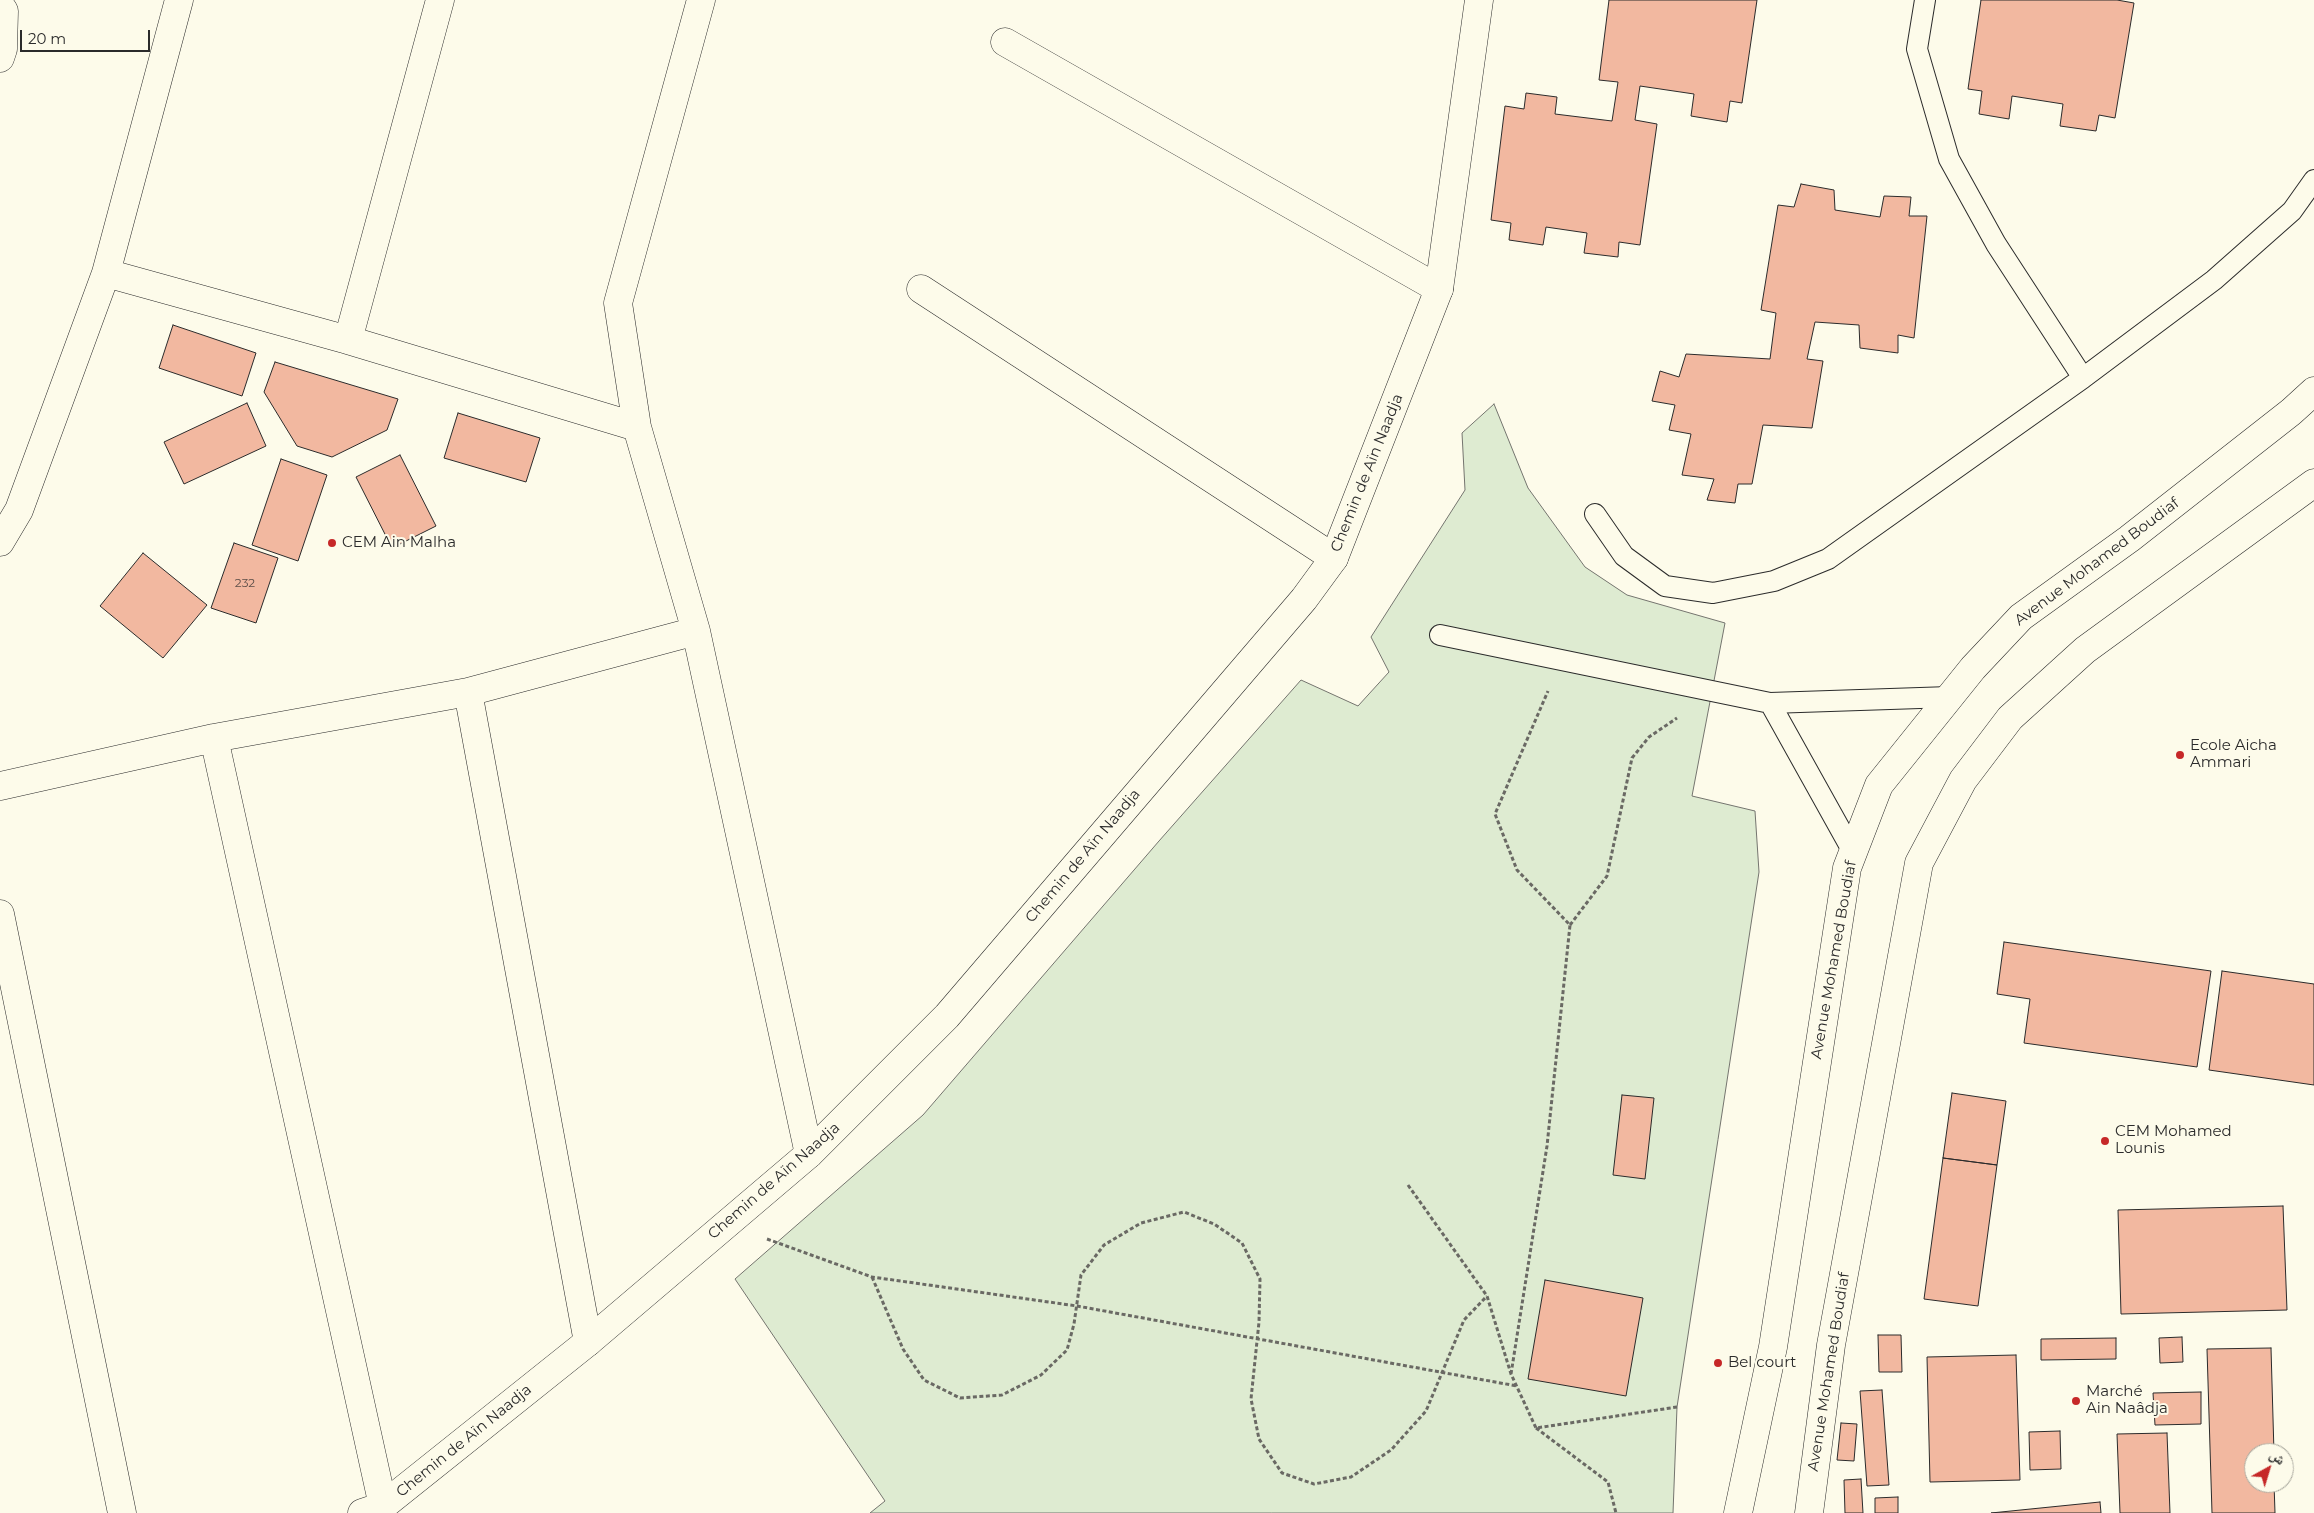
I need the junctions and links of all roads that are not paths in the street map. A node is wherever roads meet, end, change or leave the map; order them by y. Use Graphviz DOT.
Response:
graph roads {
  1 [pos="179,0"];
  2 [pos="440,0"];
  3 [pos="701,0"];
  4 [pos="1479,0"];
  5 [pos="1925,0"];
  6 [pos="0,6"];
  7 [pos="1005,42"];
  8 [pos="0,58"];
  9 [pos="2314,180"];
  10 [pos="106,273"];
  11 [pos="921,289"];
  12 [pos="1439,289"];
  13 [pos="348,340"];
  14 [pos="2082,378"];
  15 [pos="2314,390"];
  16 [pos="637,427"];
  17 [pos="2314,483"];
  18 [pos="9,506"];
  19 [pos="1596,514"];
  20 [pos="0,542"];
  21 [pos="1334,558"];
  22 [pos="696,631"];
  23 [pos="1440,636"];
  24 [pos="468,692"];
  25 [pos="1950,697"];
  26 [pos="1770,703"];
  27 [pos="214,738"];
  28 [pos="0,786"];
  29 [pos="1853,852"];
  30 [pos="0,914"];
  31 [pos="809,1154"];
  32 [pos="588,1342"];
  33 [pos="373,1511"];
  34 [pos="122,1513"];
  35 [pos="1738,1513"];
  36 [pos="1809,1513"];
  1 -- 10 [label="street"];
  2 -- 13 [label="street"];
  3 -- 16 [label="street"];
  4 -- 12 [label="street, Chemin de Aïn Naadja"];
  5 -- 14 [label="lane"];
  6 -- 8 [label="street"];
  7 -- 12 [label="street"];
  9 -- 14 [label="lane"];
  10 -- 13 [label="street"];
  10 -- 18 [label="street"];
  11 -- 21 [label="street"];
  12 -- 21 [label="street, Chemin de Aïn Naadja"];
  13 -- 16 [label="street"];
  14 -- 19 [label="lane"];
  15 -- 25 [label="street, Avenue Mohamed Boudiaf"];
  16 -- 22 [label="street"];
  17 -- 36 [label="street, Avenue Mohamed Boudiaf"];
  18 -- 20 [label="street"];
  21 -- 31 [label="street, Chemin de Aïn Naadja"];
  22 -- 24 [label="street"];
  22 -- 31 [label="street"];
  23 -- 26 [label="lane"];
  24 -- 27 [label="street"];
  24 -- 32 [label="street"];
  25 -- 26 [label="lane"];
  25 -- 29 [label="street, Avenue Mohamed Boudiaf"];
  26 -- 29 [label="lane"];
  27 -- 28 [label="street"];
  27 -- 33 [label="street"];
  29 -- 35 [label="street, Avenue Mohamed Boudiaf"];
  30 -- 34 [label="street"];
  31 -- 32 [label="street, Chemin de Aïn Naadja"];
  32 -- 33 [label="street, Chemin de Aïn Naadja"];
}
